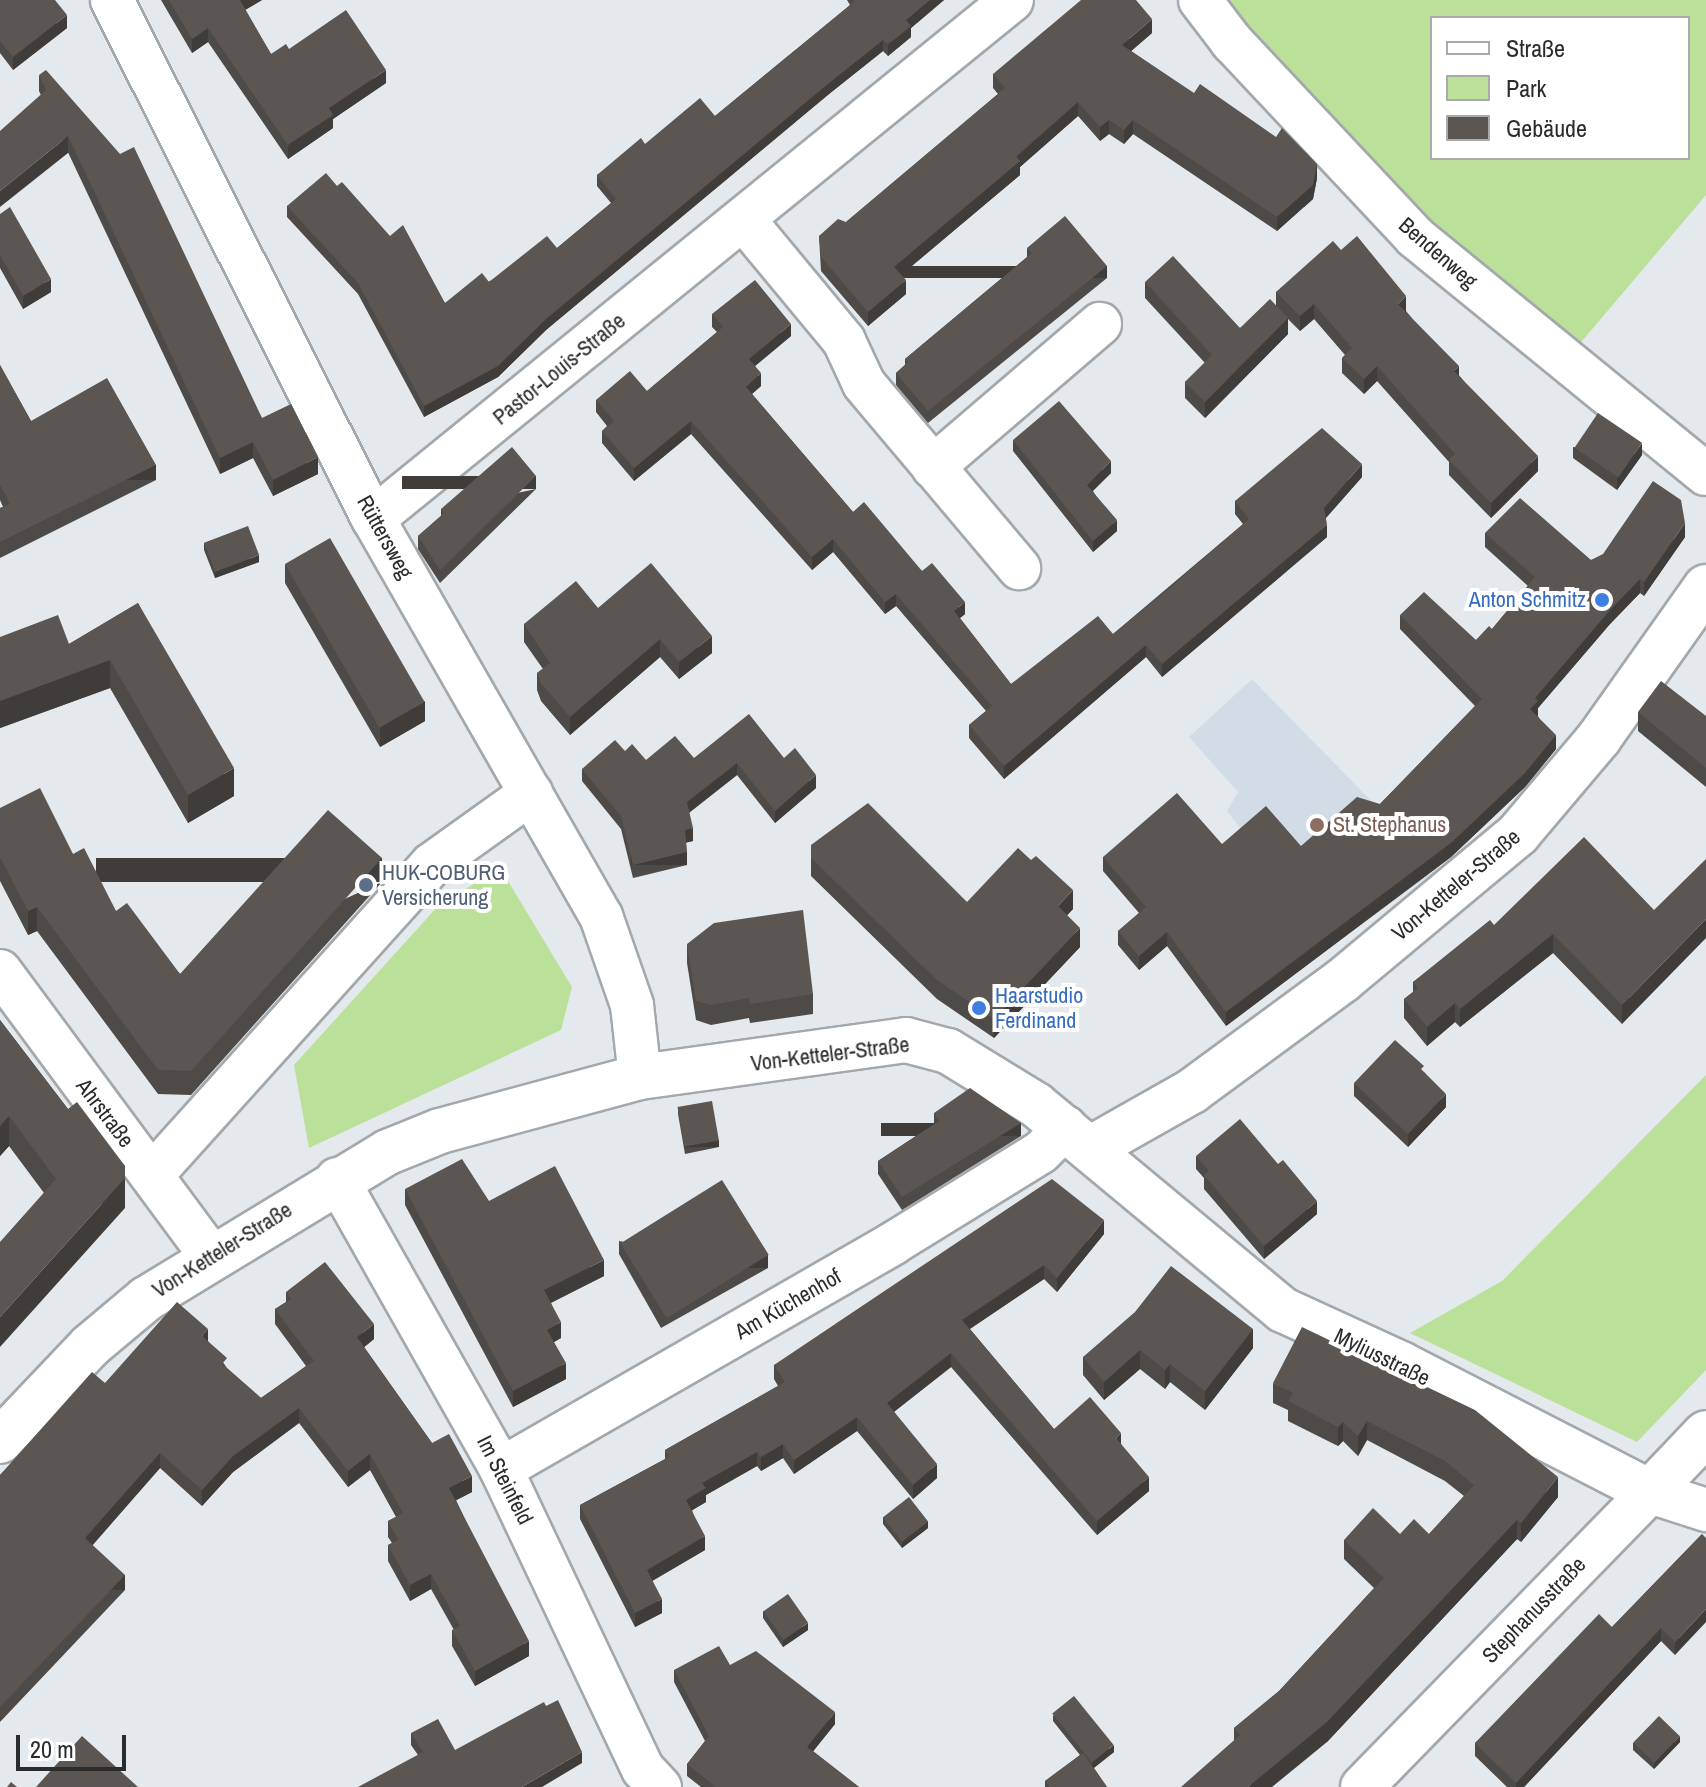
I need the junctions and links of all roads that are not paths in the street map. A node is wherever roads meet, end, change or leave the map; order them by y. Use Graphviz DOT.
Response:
graph roads {
  1 [pos="112,0"];
  2 [pos="1012,0"];
  3 [pos="1200,0"];
  4 [pos="744,220"];
  5 [pos="1100,324"];
  6 [pos="933,467"];
  7 [pos="1706,474"];
  8 [pos="373,519"];
  9 [pos="1019,568"];
  10 [pos="1706,587"];
  11 [pos="531,793"];
  12 [pos="0,971"];
  13 [pos="640,1077"];
  14 [pos="1079,1137"];
  15 [pos="152,1175"];
  16 [pos="337,1179"];
  17 [pos="210,1255"];
  18 [pos="1706,1433"];
  19 [pos="0,1441"];
  20 [pos="501,1469"];
  21 [pos="1650,1492"];
  22 [pos="1706,1510"];
  23 [pos="641,1781"];
  24 [pos="1362,1787"];
  1 -- 8 [label="street, Rüttersweg"];
  2 -- 4 [label="street, Pastor-Louis-Straße"];
  3 -- 7 [label="street, Bendenweg"];
  4 -- 6 [label="street"];
  4 -- 8 [label="street, Pastor-Louis-Straße"];
  5 -- 6 [label="street"];
  6 -- 9 [label="street"];
  8 -- 11 [label="street, Rüttersweg"];
  10 -- 14 [label="street, Von-Ketteler-Straße"];
  11 -- 13 [label="street, Rüttersweg"];
  11 -- 15 [label="street"];
  12 -- 15 [label="street, Ahrstraße"];
  13 -- 14 [label="street, Von-Ketteler-Straße"];
  13 -- 16 [label="street, Von-Ketteler-Straße"];
  14 -- 20 [label="street, Am Küchenhof"];
  14 -- 21 [label="street, Myliusstraße"];
  15 -- 17 [label="street, Ahrstraße"];
  16 -- 17 [label="street, Von-Ketteler-Straße"];
  16 -- 20 [label="street, Im Steinfeld"];
  17 -- 19 [label="street, Von-Ketteler-Straße"];
  18 -- 21 [label="street, Stephanusstraße"];
  20 -- 23 [label="street, Im Steinfeld"];
  21 -- 22 [label="street, Myliusstraße"];
  21 -- 24 [label="street, Stephanusstraße"];
}
